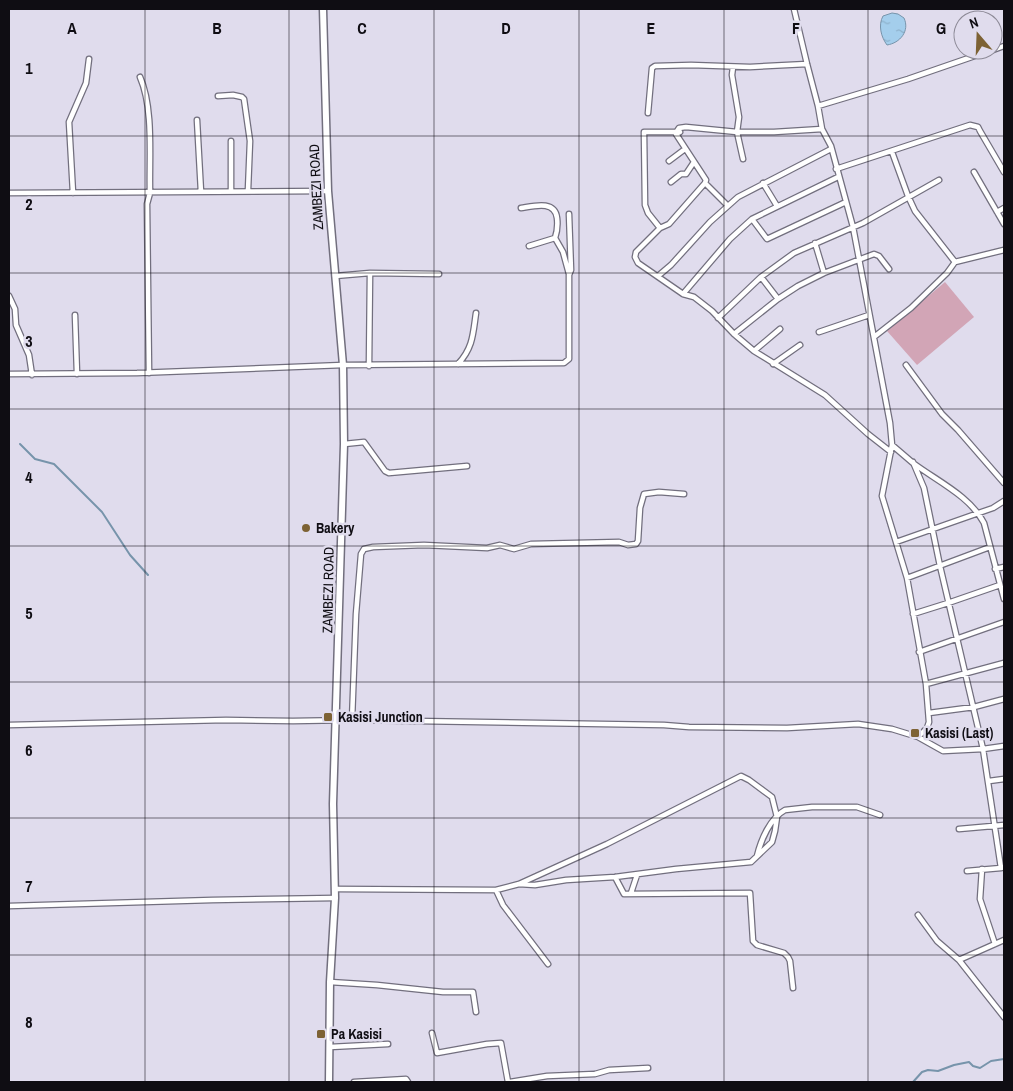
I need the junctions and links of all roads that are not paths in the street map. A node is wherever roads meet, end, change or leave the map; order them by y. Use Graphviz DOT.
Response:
graph roads {
  1 [pos="323,9"];
  2 [pos="794,9"];
  3 [pos="89,59"];
  4 [pos="963,60"];
  5 [pos="807,64"];
  6 [pos="734,67"];
  7 [pos="140,77"];
  8 [pos="218,96"];
  9 [pos="818,106"];
  10 [pos="648,113"];
  11 [pos="197,120"];
  12 [pos="822,129"];
  13 [pos="680,132"];
  14 [pos="737,132"];
  15 [pos="230,141"];
  16 [pos="685,149"];
  17 [pos="831,149"];
  18 [pos="892,152"];
  19 [pos="743,159"];
  20 [pos="669,161"];
  21 [pos="694,162"];
  22 [pos="836,169"];
  23 [pos="974,172"];
  24 [pos="1004,172"];
  25 [pos="838,177"];
  26 [pos="939,180"];
  27 [pos="671,182"];
  28 [pos="705,183"];
  29 [pos="763,183"];
  30 [pos="248,190"];
  31 [pos="231,191"];
  32 [pos="328,191"];
  33 [pos="201,192"];
  34 [pos="9,193"];
  35 [pos="73,193"];
  36 [pos="150,193"];
  37 [pos="908,196"];
  38 [pos="846,202"];
  39 [pos="726,205"];
  40 [pos="777,206"];
  41 [pos="521,208"];
  42 [pos="1004,208"];
  43 [pos="998,212"];
  44 [pos="569,214"];
  45 [pos="752,219"];
  46 [pos="1004,224"];
  47 [pos="853,227"];
  48 [pos="660,228"];
  49 [pos="555,238"];
  50 [pos="816,243"];
  51 [pos="528,246"];
  52 [pos="1004,250"];
  53 [pos="860,260"];
  54 [pos="955,262"];
  55 [pos="889,269"];
  56 [pos="824,272"];
  57 [pos="370,273"];
  58 [pos="439,274"];
  59 [pos="569,275"];
  60 [pos="335,276"];
  61 [pos="658,276"];
  62 [pos="761,277"];
  63 [pos="683,294"];
  64 [pos="9,296"];
  65 [pos="778,299"];
  66 [pos="476,313"];
  67 [pos="869,315"];
  68 [pos="75,316"];
  69 [pos="718,318"];
  70 [pos="780,329"];
  71 [pos="819,332"];
  72 [pos="734,334"];
  73 [pos="874,337"];
  74 [pos="800,345"];
  75 [pos="754,351"];
  76 [pos="458,364"];
  77 [pos="774,364"];
  78 [pos="343,365"];
  79 [pos="906,365"];
  80 [pos="370,366"];
  81 [pos="149,373"];
  82 [pos="9,374"];
  83 [pos="32,374"];
  84 [pos="77,374"];
  85 [pos="344,444"];
  86 [pos="892,445"];
  87 [pos="891,452"];
  88 [pos="913,462"];
  89 [pos="467,466"];
  90 [pos="1004,483"];
  91 [pos="684,494"];
  92 [pos="1004,501"];
  93 [pos="979,513"];
  94 [pos="932,528"];
  95 [pos="896,542"];
  96 [pos="990,547"];
  97 [pos="940,566"];
  98 [pos="1004,567"];
  99 [pos="995,568"];
  100 [pos="907,578"];
  101 [pos="1000,585"];
  102 [pos="1004,599"];
  103 [pos="948,603"];
  104 [pos="912,614"];
  105 [pos="1004,622"];
  106 [pos="958,637"];
  107 [pos="919,652"];
  108 [pos="1004,663"];
  109 [pos="966,673"];
  110 [pos="926,684"];
  111 [pos="1004,699"];
  112 [pos="974,707"];
  113 [pos="929,713"];
  114 [pos="352,720"];
  115 [pos="336,721"];
  116 [pos="9,724"];
  117 [pos="918,737"];
  118 [pos="1004,746"];
  119 [pos="983,749"];
  120 [pos="1004,779"];
  121 [pos="989,781"];
  122 [pos="880,815"];
  123 [pos="777,817"];
  124 [pos="1004,825"];
  125 [pos="994,826"];
  126 [pos="959,829"];
  127 [pos="757,856"];
  128 [pos="1002,867"];
  129 [pos="982,869"];
  130 [pos="967,871"];
  131 [pos="638,874"];
  132 [pos="615,877"];
  133 [pos="519,884"];
  134 [pos="334,889"];
  135 [pos="496,890"];
  136 [pos="631,893"];
  137 [pos="335,898"];
  138 [pos="9,906"];
  139 [pos="918,915"];
  140 [pos="1004,940"];
  141 [pos="995,944"];
  142 [pos="959,960"];
  143 [pos="548,964"];
  144 [pos="330,982"];
  145 [pos="793,988"];
  146 [pos="476,1012"];
  147 [pos="1004,1017"];
  148 [pos="432,1033"];
  149 [pos="388,1044"];
  150 [pos="330,1047"];
  151 [pos="648,1068"];
  152 [pos="329,1082"];
  153 [pos="354,1082"];
  154 [pos="408,1082"];
  155 [pos="509,1082"];
  1 -- 32 [label="main road, ZAMBEZI ROAD"];
  2 -- 5 [label="street"];
  3 -- 35 [label="street"];
  4 -- 9 [label="street"];
  5 -- 6 [label="street"];
  5 -- 9 [label="street"];
  6 -- 10 [label="street"];
  6 -- 14 [label="street"];
  7 -- 36 [label="street"];
  8 -- 30 [label="street"];
  9 -- 12 [label="street"];
  11 -- 33 [label="street"];
  12 -- 14 [label="street"];
  12 -- 17 [label="street"];
  13 -- 14 [label="street"];
  13 -- 16 [label="street"];
  13 -- 48 [label="street"];
  14 -- 19 [label="street"];
  15 -- 31 [label="street"];
  16 -- 20 [label="street"];
  16 -- 21 [label="street"];
  17 -- 22 [label="street"];
  17 -- 29 [label="street"];
  18 -- 22 [label="street"];
  18 -- 24 [label="street"];
  18 -- 37 [label="street"];
  21 -- 27 [label="street"];
  21 -- 28 [label="street"];
  22 -- 25 [label="street"];
  23 -- 43 [label="street"];
  25 -- 38 [label="street"];
  25 -- 40 [label="street"];
  26 -- 37 [label="street"];
  28 -- 39 [label="street"];
  28 -- 48 [label="street"];
  29 -- 39 [label="street"];
  29 -- 40 [label="street"];
  30 -- 31 [label="street"];
  30 -- 32 [label="street"];
  31 -- 33 [label="street"];
  32 -- 60 [label="main road, ZAMBEZI ROAD"];
  33 -- 36 [label="street"];
  34 -- 35 [label="street"];
  35 -- 36 [label="street"];
  36 -- 81 [label="street"];
  37 -- 47 [label="street"];
  37 -- 54 [label="street"];
  38 -- 45 [label="street"];
  38 -- 47 [label="street"];
  39 -- 61 [label="street"];
  40 -- 45 [label="street"];
  41 -- 49 [label="street"];
  42 -- 43 [label="street"];
  43 -- 46 [label="street"];
  44 -- 59 [label="street"];
  45 -- 63 [label="street"];
  47 -- 50 [label="street"];
  47 -- 53 [label="street"];
  48 -- 61 [label="street"];
  49 -- 51 [label="street"];
  49 -- 59 [label="street"];
  50 -- 56 [label="street"];
  50 -- 62 [label="street"];
  52 -- 54 [label="street"];
  53 -- 55 [label="street"];
  53 -- 56 [label="street"];
  53 -- 67 [label="street"];
  54 -- 73 [label="street"];
  56 -- 65 [label="street"];
  57 -- 58 [label="street"];
  57 -- 60 [label="street"];
  57 -- 80 [label="street"];
  59 -- 76 [label="street"];
  60 -- 78 [label="main road, ZAMBEZI ROAD"];
  61 -- 63 [label="street"];
  62 -- 65 [label="street"];
  62 -- 69 [label="street"];
  63 -- 69 [label="street"];
  64 -- 83 [label="street"];
  65 -- 72 [label="street"];
  66 -- 76 [label="street"];
  67 -- 71 [label="street"];
  67 -- 73 [label="street"];
  68 -- 84 [label="street"];
  69 -- 72 [label="street"];
  70 -- 75 [label="street"];
  72 -- 75 [label="street"];
  73 -- 86 [label="street"];
  74 -- 77 [label="street"];
  75 -- 77 [label="street"];
  76 -- 80 [label="street"];
  77 -- 87 [label="street"];
  78 -- 80 [label="street"];
  78 -- 81 [label="street"];
  78 -- 85 [label="main road, ZAMBEZI ROAD"];
  79 -- 90 [label="street"];
  81 -- 84 [label="street"];
  82 -- 83 [label="street"];
  83 -- 84 [label="street"];
  85 -- 89 [label="street"];
  85 -- 115 [label="main road, ZAMBEZI ROAD"];
  86 -- 87 [label="street"];
  86 -- 88 [label="street"];
  87 -- 95 [label="street"];
  88 -- 93 [label="street"];
  88 -- 94 [label="street"];
  91 -- 114 [label="street"];
  92 -- 93 [label="street"];
  93 -- 94 [label="street"];
  93 -- 96 [label="street"];
  94 -- 95 [label="street"];
  94 -- 97 [label="street"];
  95 -- 100 [label="street"];
  96 -- 97 [label="street"];
  96 -- 99 [label="street"];
  97 -- 100 [label="street"];
  97 -- 103 [label="street"];
  98 -- 99 [label="street"];
  99 -- 101 [label="street"];
  100 -- 104 [label="street"];
  101 -- 102 [label="street"];
  101 -- 103 [label="street"];
  103 -- 104 [label="street"];
  103 -- 106 [label="street"];
  104 -- 107 [label="street"];
  105 -- 106 [label="street"];
  106 -- 107 [label="street"];
  106 -- 109 [label="street"];
  107 -- 110 [label="street"];
  108 -- 109 [label="street"];
  109 -- 110 [label="street"];
  109 -- 112 [label="street"];
  110 -- 113 [label="street"];
  111 -- 112 [label="street"];
  112 -- 113 [label="street"];
  112 -- 119 [label="street"];
  113 -- 117 [label="street"];
  114 -- 115 [label="street"];
  114 -- 117 [label="street"];
  115 -- 116 [label="street"];
  115 -- 134 [label="main road, ZAMBEZI ROAD"];
  117 -- 119 [label="street"];
  118 -- 119 [label="street"];
  119 -- 121 [label="street"];
  120 -- 121 [label="street"];
  121 -- 125 [label="street"];
  122 -- 123 [label="street"];
  123 -- 127 [label="street"];
  123 -- 127 [label="street"];
  123 -- 133 [label="street"];
  124 -- 125 [label="street"];
  125 -- 126 [label="street"];
  125 -- 128 [label="street"];
  127 -- 131 [label="street"];
  128 -- 129 [label="street"];
  129 -- 130 [label="street"];
  129 -- 141 [label="street"];
  131 -- 132 [label="street"];
  131 -- 136 [label="street"];
  132 -- 133 [label="street"];
  132 -- 136 [label="street"];
  133 -- 135 [label="street"];
  134 -- 135 [label="street"];
  134 -- 137 [label="main road, ZAMBEZI ROAD"];
  135 -- 143 [label="street"];
  136 -- 145 [label="street"];
  137 -- 138 [label="street"];
  137 -- 144 [label="main road, ZAMBEZI ROAD"];
  139 -- 142 [label="street"];
  140 -- 141 [label="street"];
  141 -- 142 [label="street"];
  142 -- 147 [label="street"];
  144 -- 146 [label="street"];
  144 -- 150 [label="main road, ZAMBEZI ROAD"];
  148 -- 155 [label="street"];
  149 -- 150 [label="street"];
  150 -- 152 [label="main road, ZAMBEZI ROAD"];
  151 -- 155 [label="street"];
  153 -- 154 [label="street"];
}
